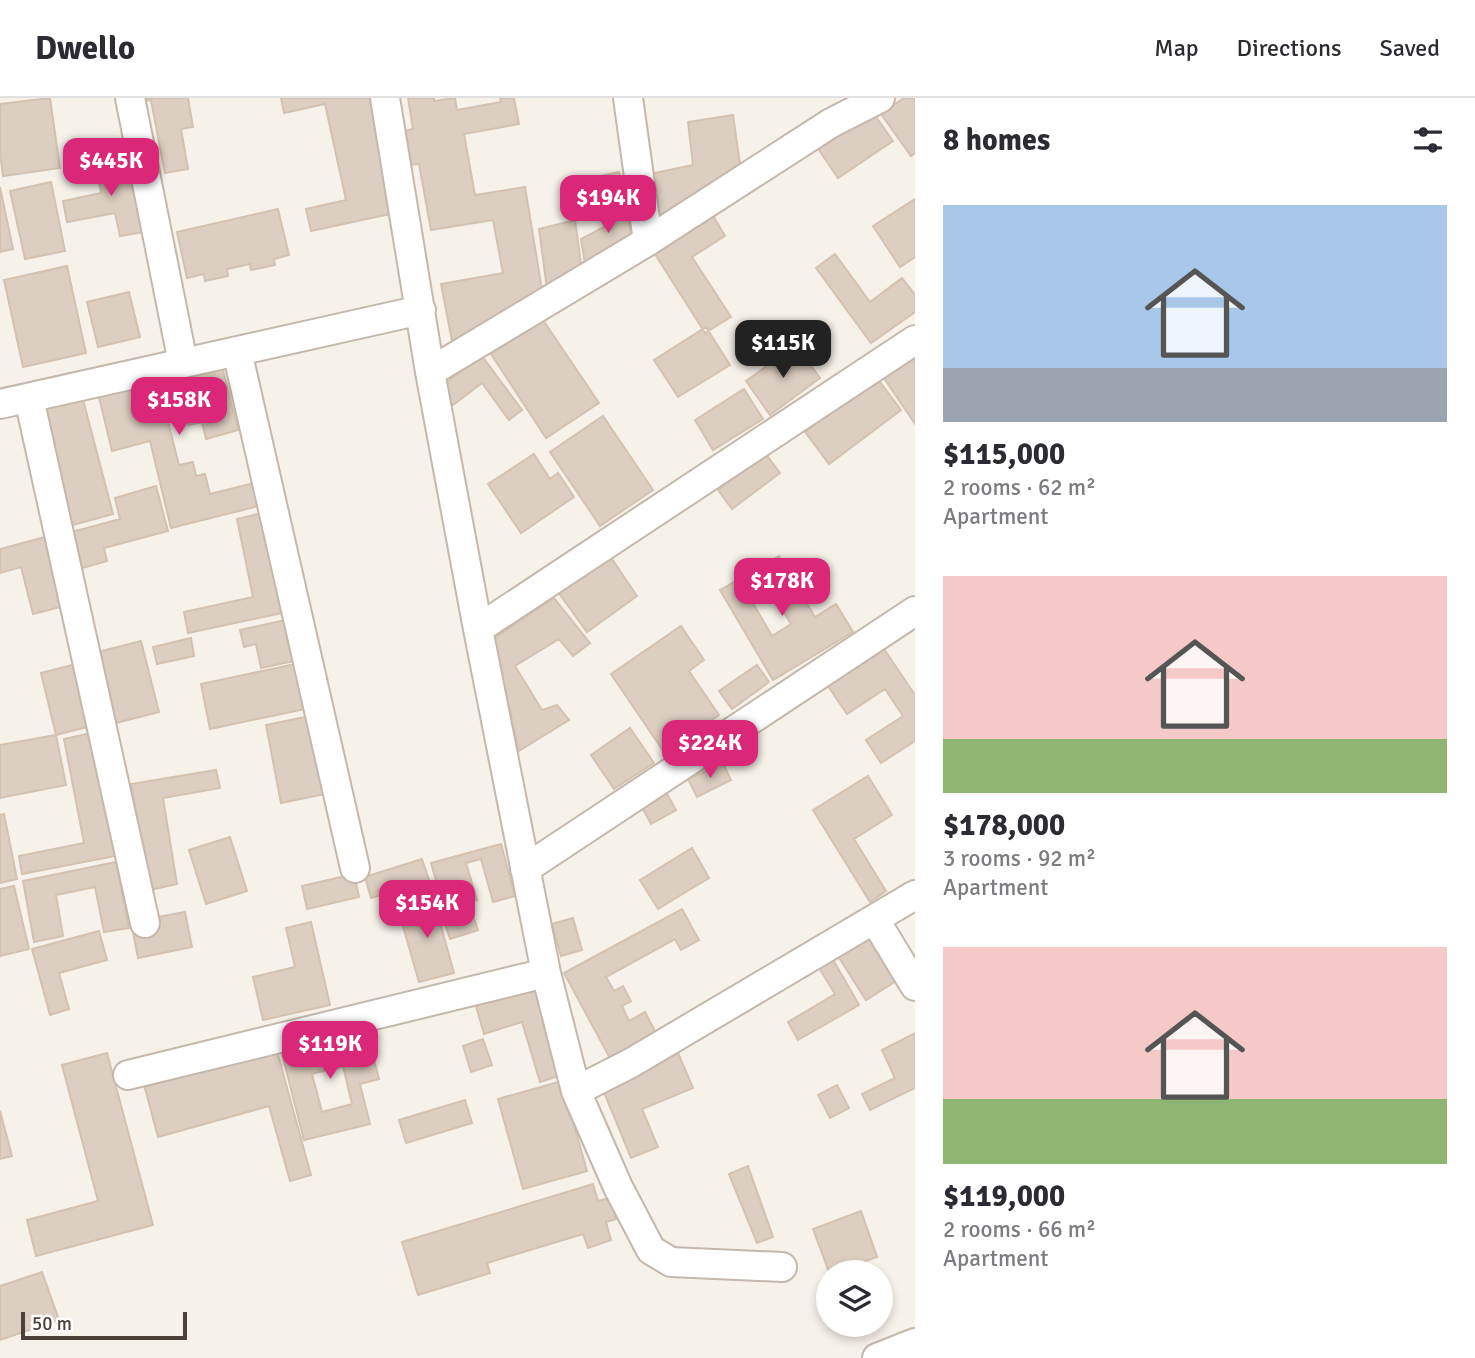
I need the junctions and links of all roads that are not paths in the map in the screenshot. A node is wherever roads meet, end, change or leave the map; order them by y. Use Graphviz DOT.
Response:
graph roads {
  1 [pos="130,98"];
  2 [pos="385,98"];
  3 [pos="628,98"];
  4 [pos="880,98"];
  5 [pos="830,110"];
  6 [pos="649,241"];
  7 [pos="421,310"];
  8 [pos="915,340"];
  9 [pos="237,351"];
  10 [pos="183,363"];
  11 [pos="430,372"];
  12 [pos="29,398"];
  13 [pos="0,404"];
  14 [pos="915,611"];
  15 [pos="478,629"];
  16 [pos="355,868"];
  17 [pos="525,869"];
  18 [pos="915,895"];
  19 [pos="875,920"];
  20 [pos="145,923"];
  21 [pos="547,973"];
  22 [pos="915,986"];
  23 [pos="128,1075"];
  24 [pos="576,1091"];
  25 [pos="782,1267"];
  26 [pos="915,1343"];
  27 [pos="877,1358"];
  1 -- 10 [label="street"];
  2 -- 7 [label="street"];
  3 -- 6 [label="street"];
  4 -- 5 [label="street"];
  5 -- 6 [label="street"];
  6 -- 11 [label="street"];
  7 -- 9 [label="street"];
  7 -- 11 [label="street"];
  8 -- 15 [label="street"];
  9 -- 10 [label="street"];
  9 -- 16 [label="street"];
  10 -- 12 [label="street"];
  11 -- 15 [label="street"];
  12 -- 13 [label="street"];
  12 -- 20 [label="street"];
  14 -- 17 [label="street"];
  15 -- 17 [label="street"];
  17 -- 21 [label="street"];
  18 -- 19 [label="street"];
  19 -- 22 [label="street"];
  19 -- 24 [label="street"];
  21 -- 23 [label="street"];
  21 -- 24 [label="street"];
  24 -- 25 [label="street"];
  26 -- 27 [label="street"];
}
